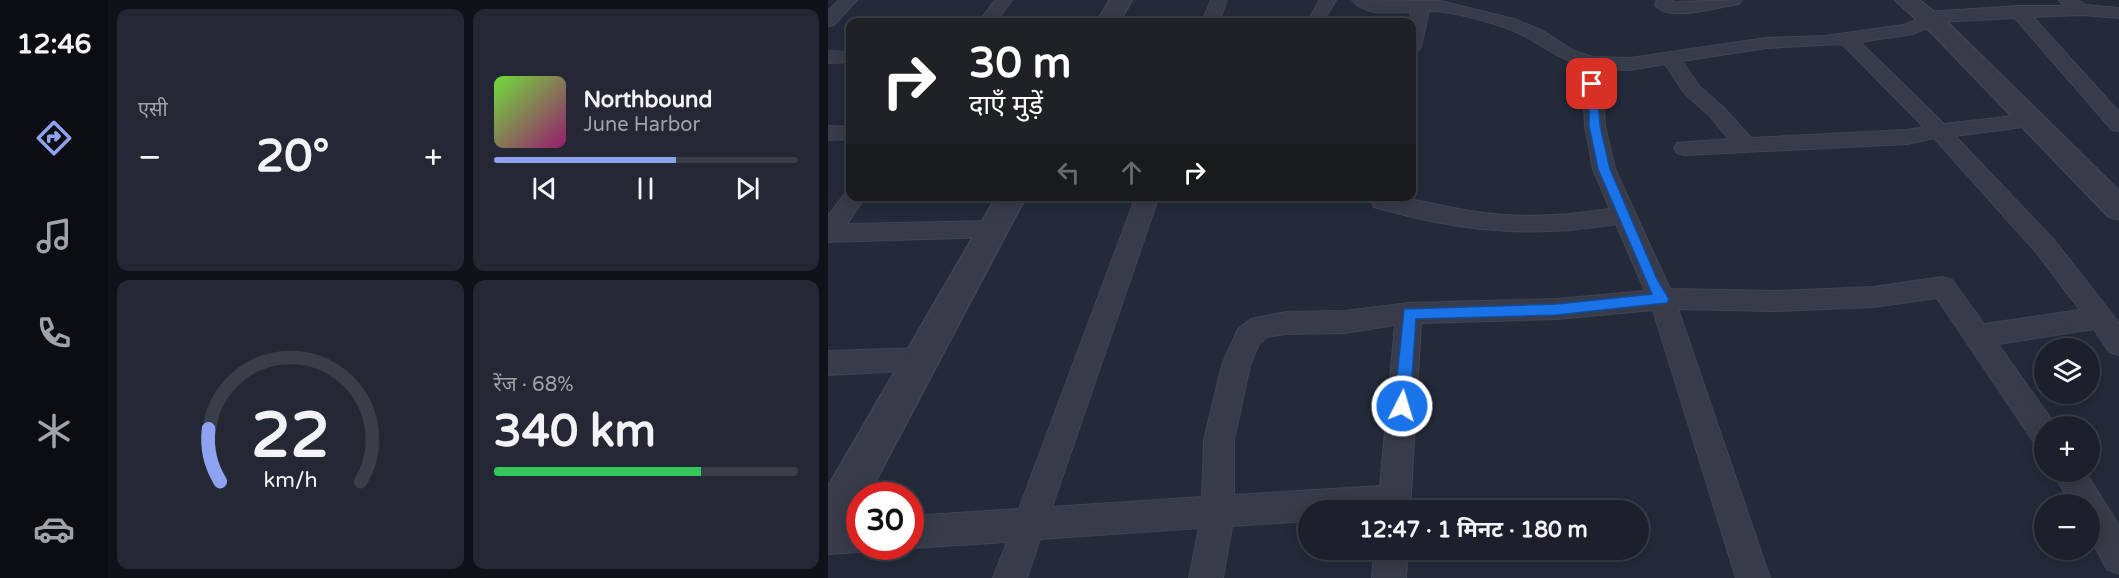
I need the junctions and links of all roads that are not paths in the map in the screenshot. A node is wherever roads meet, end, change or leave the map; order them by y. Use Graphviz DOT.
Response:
graph roads {
  1 [pos="849,0"];
  2 [pos="1004,0"];
  3 [pos="1121,0"];
  4 [pos="1219,0"];
  5 [pos="1328,0"];
  6 [pos="1360,0"];
  7 [pos="1665,0"];
  8 [pos="1733,0"];
  9 [pos="1906,0"];
  10 [pos="1420,3"];
  11 [pos="2074,5"];
  12 [pos="2018,11"];
  13 [pos="2119,14"];
  14 [pos="990,18"];
  15 [pos="1110,18"];
  16 [pos="1212,18"];
  17 [pos="1317,18"];
  18 [pos="1929,19"];
  19 [pos="828,21"];
  20 [pos="1416,24"];
  21 [pos="1846,38"];
  22 [pos="828,57"];
  23 [pos="846,57"];
  24 [pos="1670,57"];
  25 [pos="1591,63"];
  26 [pos="2031,120"];
  27 [pos="2119,125"];
  28 [pos="1939,131"];
  29 [pos="828,133"];
  30 [pos="846,133"];
  31 [pos="1746,146"];
  32 [pos="1685,148"];
  33 [pos="851,201"];
  34 [pos="1009,201"];
  35 [pos="1146,201"];
  36 [pos="1382,201"];
  37 [pos="2119,209"];
  38 [pos="1623,215"];
  39 [pos="993,230"];
  40 [pos="828,233"];
  41 [pos="1662,299"];
  42 [pos="1409,313"];
  43 [pos="2100,318"];
  44 [pos="1978,336"];
  45 [pos="2119,344"];
  46 [pos="921,359"];
  47 [pos="828,363"];
  48 [pos="2034,417"];
  49 [pos="1394,500"];
  50 [pos="1298,508"];
  51 [pos="1218,510"];
  52 [pos="1028,524"];
  53 [pos="2100,526"];
  54 [pos="828,527"];
  55 [pos="924,531"];
  56 [pos="846,537"];
  57 [pos="828,538"];
  58 [pos="2119,558"];
  59 [pos="1390,560"];
  60 [pos="1010,578"];
  61 [pos="1206,578"];
  62 [pos="1389,578"];
  63 [pos="1753,578"];
  1 -- 19 [label="street"];
  2 -- 14 [label="street"];
  3 -- 15 [label="street"];
  4 -- 16 [label="street"];
  5 -- 17 [label="street"];
  6 -- 10 [label="street"];
  7 -- 8 [label="street"];
  9 -- 18 [label="street"];
  10 -- 20 [label="street"];
  10 -- 25 [label="street"];
  11 -- 12 [label="street"];
  11 -- 13 [label="street"];
  12 -- 18 [label="street"];
  12 -- 27 [label="street"];
  18 -- 21 [label="street"];
  18 -- 26 [label="street"];
  21 -- 24 [label="street"];
  21 -- 28 [label="street"];
  22 -- 23 [label="street"];
  24 -- 25 [label="street"];
  24 -- 31 [label="street"];
  25 -- 38 [label="street"];
  26 -- 28 [label="street"];
  26 -- 37 [label="street"];
  28 -- 31 [label="street"];
  28 -- 43 [label="street"];
  29 -- 30 [label="street"];
  31 -- 32 [label="street"];
  33 -- 40 [label="street"];
  34 -- 39 [label="street"];
  35 -- 52 [label="street"];
  36 -- 38 [label="street"];
  38 -- 41 [label="street"];
  39 -- 40 [label="street"];
  39 -- 46 [label="street"];
  41 -- 42 [label="street"];
  41 -- 44 [label="street"];
  41 -- 63 [label="street"];
  42 -- 49 [label="street"];
  42 -- 51 [label="street"];
  43 -- 44 [label="street"];
  43 -- 45 [label="street"];
  44 -- 48 [label="street"];
  46 -- 47 [label="street"];
  46 -- 54 [label="street"];
  50 -- 51 [label="street"];
  51 -- 52 [label="street"];
  51 -- 61 [label="street"];
  52 -- 55 [label="street"];
  52 -- 60 [label="street"];
  53 -- 58 [label="street"];
  56 -- 57 [label="street"];
  59 -- 62 [label="street"];
}
